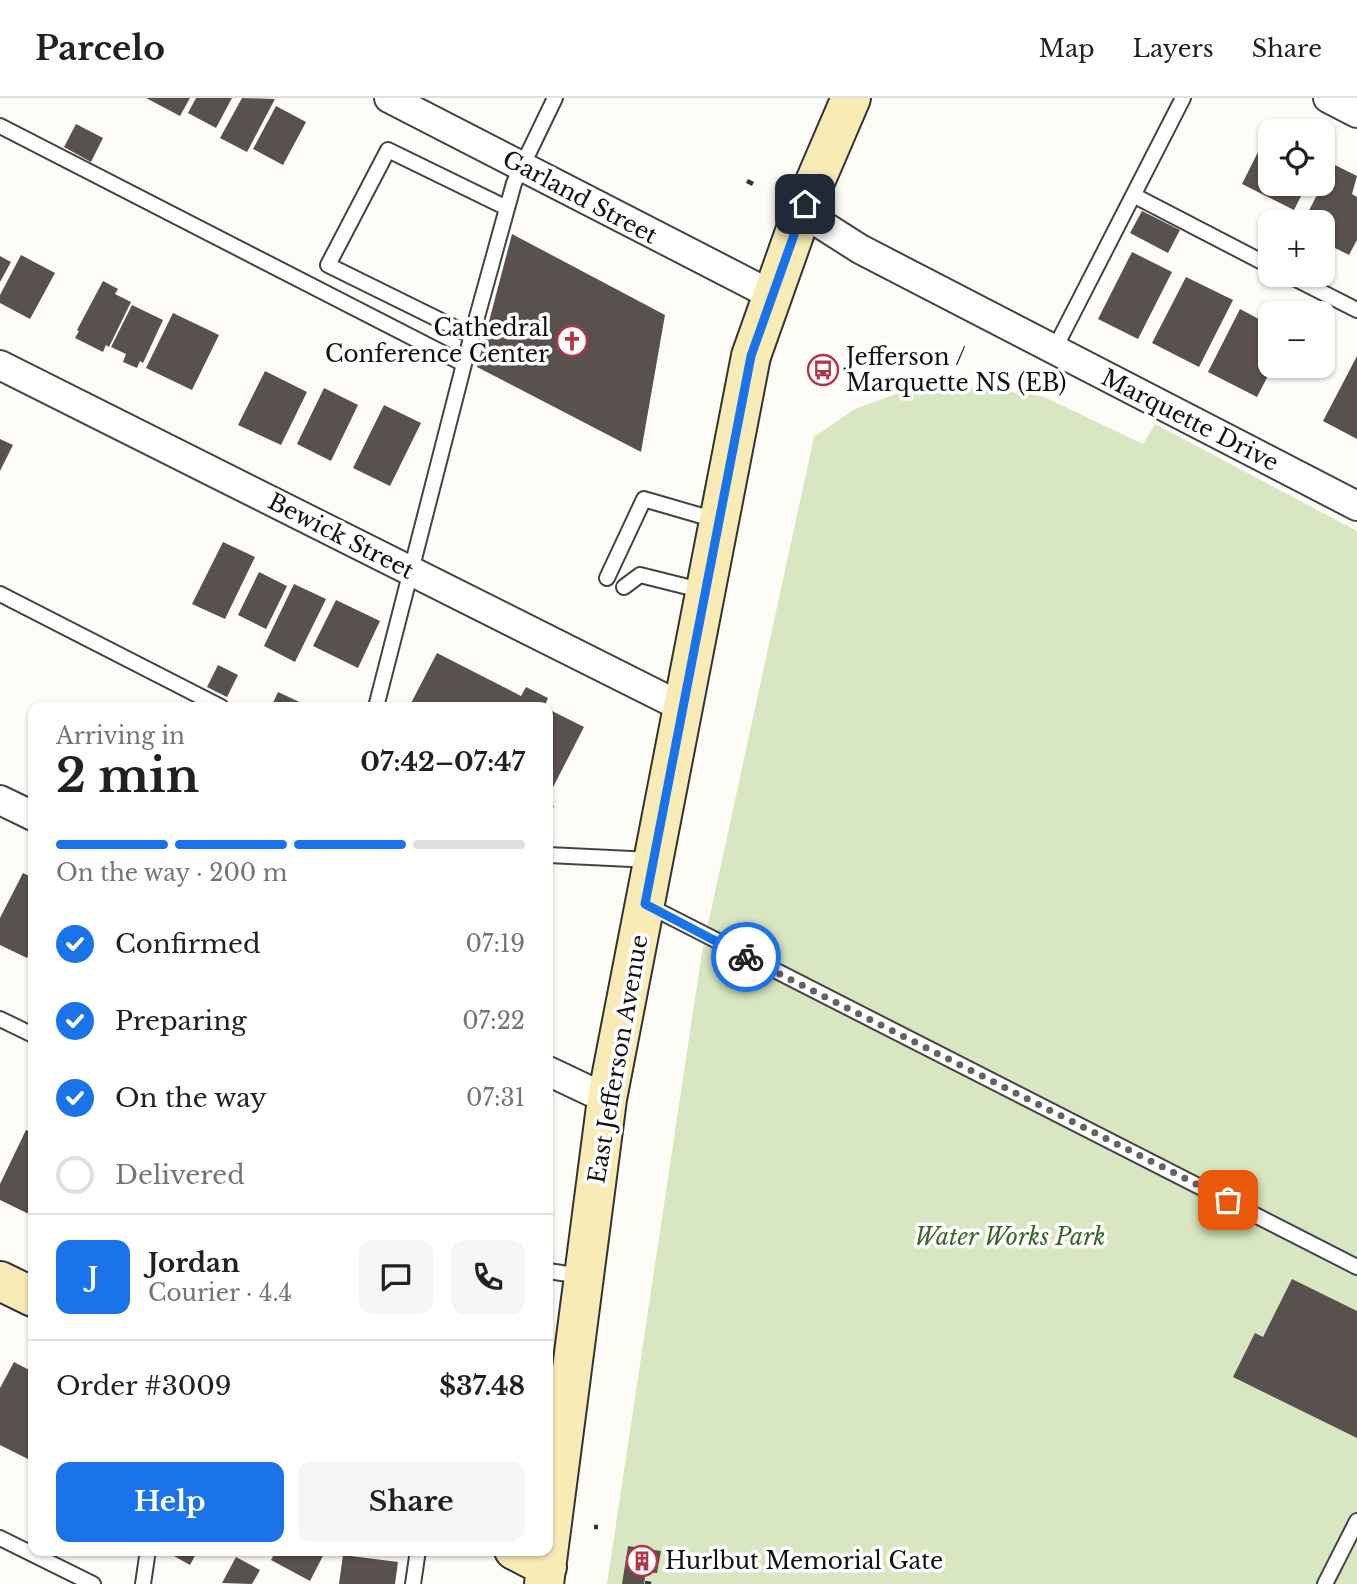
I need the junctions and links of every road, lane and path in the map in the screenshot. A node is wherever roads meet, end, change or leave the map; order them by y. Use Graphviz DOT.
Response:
graph roads {
  1 [pos="389,98"];
  2 [pos="555,98"];
  3 [pos="851,98"];
  4 [pos="1183,98"];
  5 [pos="1328,98"];
  6 [pos="1357,113"];
  7 [pos="0,126"];
  8 [pos="523,168"];
  9 [pos="747,181"];
  10 [pos="753,184"];
  11 [pos="1135,196"];
  12 [pos="508,208"];
  13 [pos="802,212"];
  14 [pos="1258,260"];
  15 [pos="1312,287"];
  16 [pos="772,295"];
  17 [pos="1357,310"];
  18 [pos="472,336"];
  19 [pos="1054,350"];
  20 [pos="464,364"];
  21 [pos="0,365"];
  22 [pos="1357,506"];
  23 [pos="719,521"];
  24 [pos="412,571"];
  25 [pos="607,578"];
  26 [pos="624,587"];
  27 [pos="705,591"];
  28 [pos="0,594"];
  29 [pos="211,702"];
  30 [pos="377,702"];
  31 [pos="682,707"];
  32 [pos="0,800"];
  33 [pos="28,814"];
  34 [pos="553,855"];
  35 [pos="654,860"];
  36 [pos="645,904"];
  37 [pos="0,1018"];
  38 [pos="28,1032"];
  39 [pos="553,1073"];
  40 [pos="607,1099"];
  41 [pos="1357,1266"];
  42 [pos="566,1274"];
  43 [pos="0,1280"];
  44 [pos="28,1294"];
  45 [pos="553,1397"];
  46 [pos="1357,1521"];
  47 [pos="0,1538"];
  48 [pos="28,1552"];
  49 [pos="36,1556"];
  50 [pos="147,1556"];
  51 [pos="417,1556"];
  52 [pos="93,1584"];
  53 [pos="143,1584"];
  54 [pos="413,1584"];
  55 [pos="1325,1584"];
  1 -- 8 [label="street, Garland Street"];
  2 -- 8 [label="lane"];
  3 -- 13 [label="main road, East Jefferson Avenue"];
  4 -- 11 [label="lane"];
  5 -- 6 [label="street"];
  7 -- 20 [label="lane"];
  8 -- 12 [label="lane"];
  8 -- 16 [label="street, Garland Street"];
  9 -- 10 [label="path"];
  11 -- 14 [label="lane"];
  11 -- 19 [label="lane"];
  12 -- 18 [label="lane"];
  12 -- 18 [label="lane"];
  13 -- 16 [label="main road, East Jefferson Avenue"];
  13 -- 19 [label="street, Marquette Drive"];
  15 -- 17 [label="lane"];
  16 -- 23 [label="main road, East Jefferson Avenue"];
  18 -- 20 [label="lane"];
  19 -- 22 [label="street, Marquette Drive"];
  20 -- 24 [label="lane"];
  21 -- 24 [label="street, Bewick Street"];
  23 -- 25 [label="lane"];
  23 -- 27 [label="main road, East Jefferson Avenue"];
  24 -- 30 [label="lane"];
  24 -- 31 [label="street, Bewick Street"];
  26 -- 27 [label="lane"];
  27 -- 31 [label="main road, East Jefferson Avenue"];
  28 -- 29 [label="lane"];
  31 -- 35 [label="main road, East Jefferson Avenue"];
  32 -- 33 [label="street"];
  34 -- 35 [label="lane"];
  35 -- 36 [label="main road, East Jefferson Avenue"];
  36 -- 40 [label="main road, East Jefferson Avenue"];
  36 -- 41 [label="lane"];
  37 -- 38 [label="lane"];
  39 -- 40 [label="street"];
  40 -- 42 [label="main road, East Jefferson Avenue"];
  42 -- 45 [label="main road, East Jefferson Avenue"];
  43 -- 44 [label="main road"];
  46 -- 55 [label="lane"];
  47 -- 48 [label="lane"];
  49 -- 52 [label="lane"];
  50 -- 53 [label="lane"];
  51 -- 54 [label="lane"];
}
